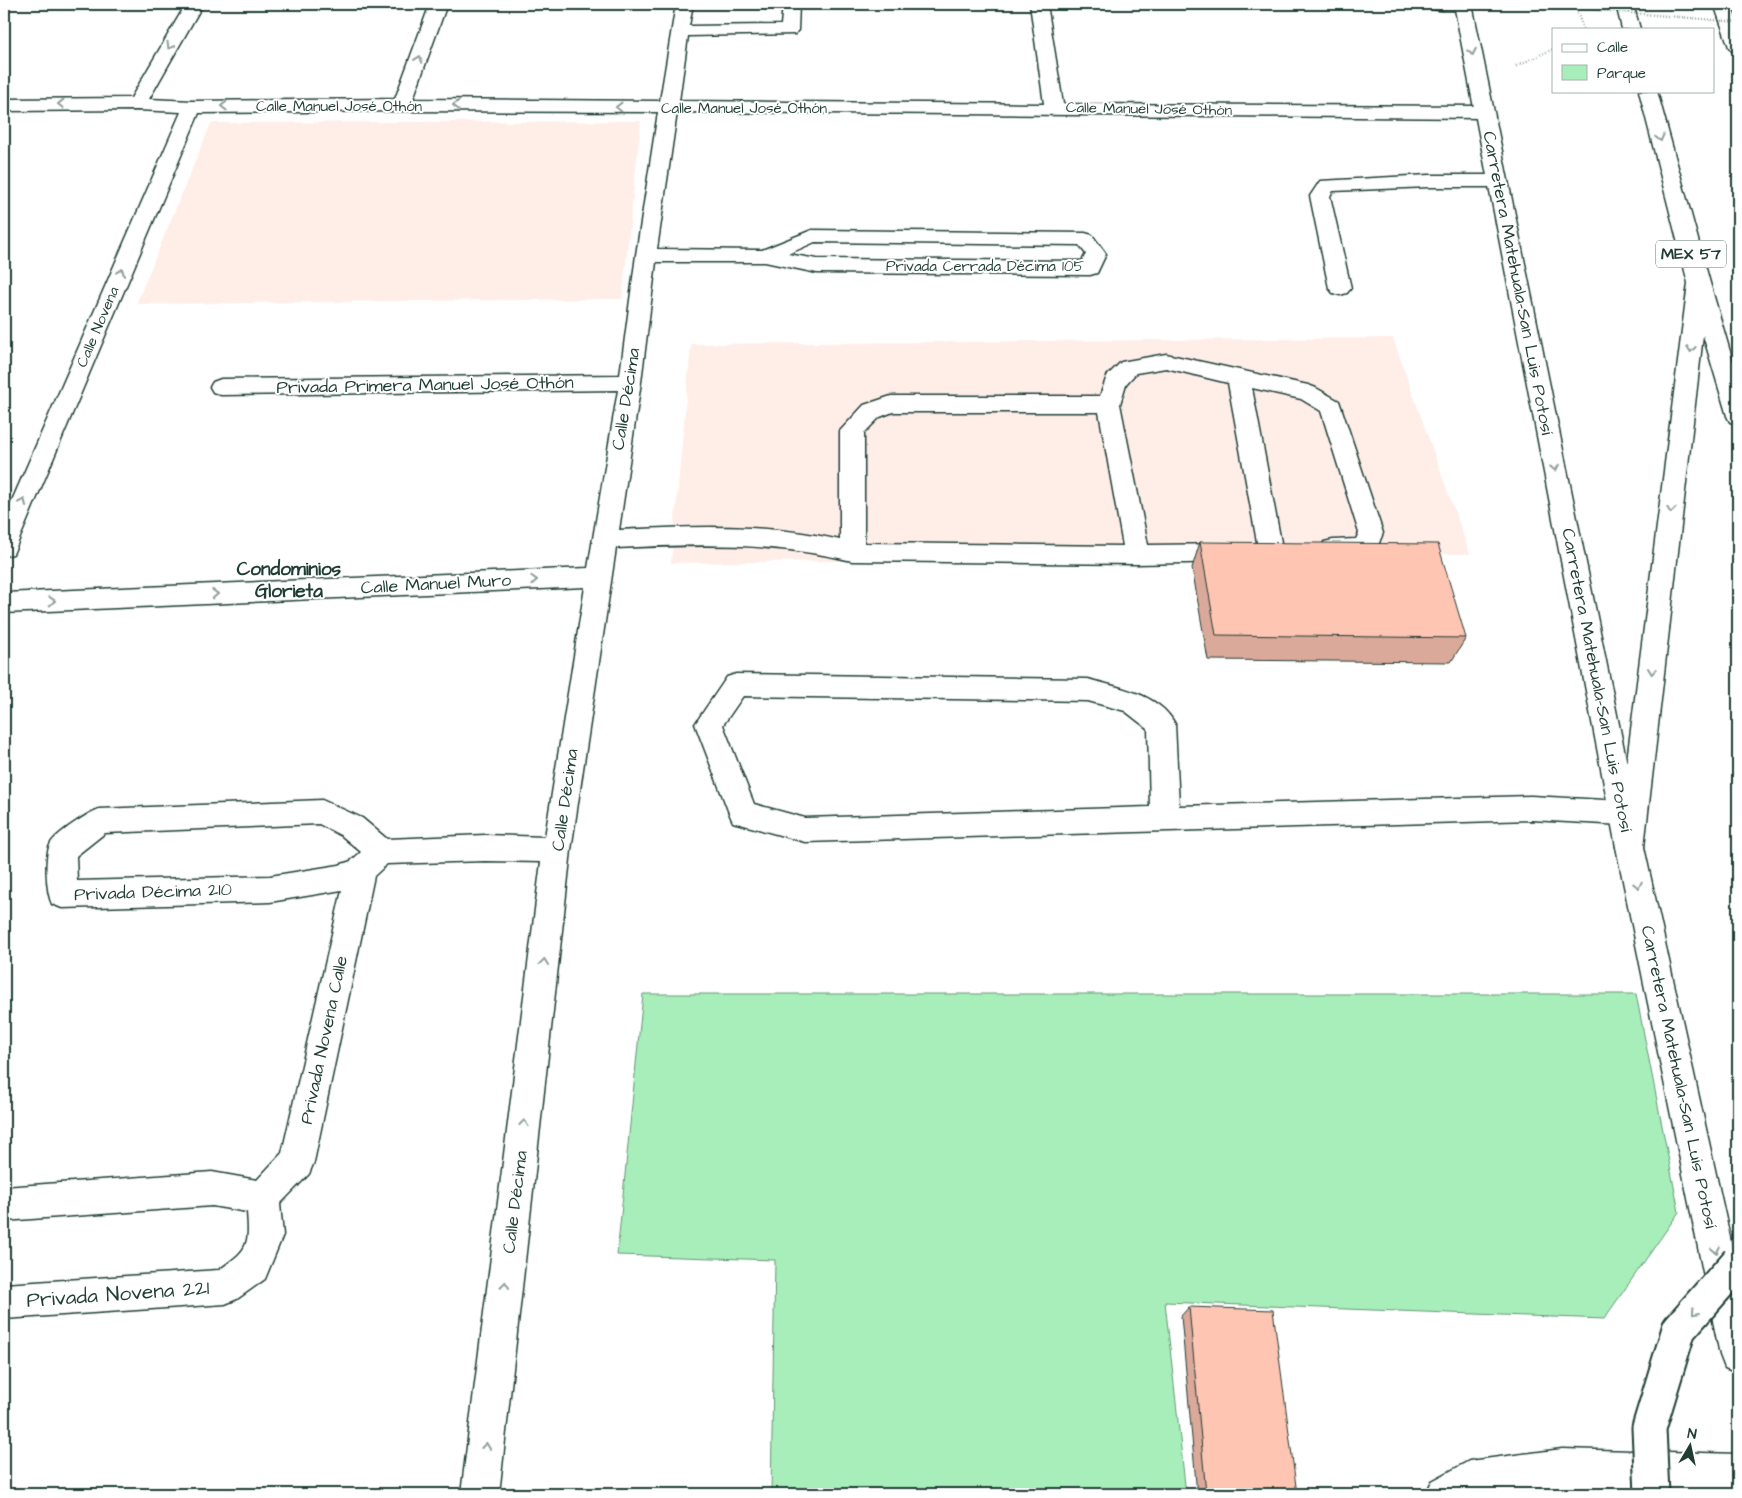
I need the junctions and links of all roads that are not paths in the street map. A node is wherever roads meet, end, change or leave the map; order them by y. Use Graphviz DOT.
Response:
graph roads {
  1 [pos="194,4"];
  2 [pos="439,4"];
  3 [pos="684,4"];
  4 [pos="791,4"];
  5 [pos="1039,4"];
  6 [pos="1433,4"];
  7 [pos="1463,4"];
  8 [pos="1625,4"];
  9 [pos="1722,4"];
  10 [pos="1631,28"];
  11 [pos="679,31"];
  12 [pos="1738,46"];
  13 [pos="1648,92"];
  14 [pos="137,104"];
  15 [pos="4,105"];
  16 [pos="402,105"];
  17 [pos="192,106"];
  18 [pos="668,108"];
  19 [pos="1054,108"];
  20 [pos="1484,112"];
  21 [pos="1498,181"];
  22 [pos="646,255"];
  23 [pos="765,256"];
  24 [pos="1699,283"];
  25 [pos="1340,288"];
  26 [pos="1239,379"];
  27 [pos="630,382"];
  28 [pos="221,387"];
  29 [pos="1109,404"];
  30 [pos="1738,416"];
  31 [pos="604,540"];
  32 [pos="4,547"];
  33 [pos="852,552"];
  34 [pos="1290,552"];
  35 [pos="1137,555"];
  36 [pos="598,577"];
  37 [pos="4,603"];
  38 [pos="1623,813"];
  39 [pos="1165,818"];
  40 [pos="1630,847"];
  41 [pos="557,850"];
  42 [pos="371,861"];
  43 [pos="263,1198"];
  44 [pos="4,1204"];
  45 [pos="1738,1262"];
  46 [pos="4,1302"];
  47 [pos="1738,1355"];
  48 [pos="1738,1473"];
  49 [pos="480,1494"];
  50 [pos="1445,1494"];
  51 [pos="1652,1494"];
  1 -- 14 [label="main road, one-way"];
  16 -- 2 [label="main road, one-way"];
  3 -- 11 [label="main road, Calle Décima"];
  4 -- 11 [label="main road"];
  5 -- 19 [label="main road"];
  6 -- 7 [label="main road"];
  7 -- 20 [label="main road, Carretera Matehuala-San Luis Potosí, one-way"];
  8 -- 10 [label="main road"];
  9 -- 12 [label="main road"];
  11 -- 18 [label="main road, Calle Décima"];
  13 -- 24 [label="main road, MEX 57, one-way"];
  14 -- 15 [label="main road, Calle Manuel José Othón, one-way"];
  14 -- 17 [label="main road, Calle Manuel José Othón"];
  16 -- 17 [label="main road, Calle Manuel José Othón, one-way"];
  18 -- 16 [label="main road, Calle Manuel José Othón, one-way"];
  32 -- 17 [label="main road, Calle Novena, one-way"];
  18 -- 19 [label="main road, Calle Manuel José Othón"];
  18 -- 22 [label="main road, Calle Décima"];
  19 -- 20 [label="main road, Calle Manuel José Othón"];
  20 -- 21 [label="main road, Carretera Matehuala-San Luis Potosí"];
  21 -- 25 [label="main road"];
  21 -- 38 [label="main road, Carretera Matehuala-San Luis Potosí, one-way"];
  22 -- 23 [label="main road, Privada Cerrada Décima 105"];
  22 -- 27 [label="main road, Calle Décima"];
  23 -- 23 [label="main road, Privada Cerrada Décima 105"];
  24 -- 30 [label="main road, MEX 57"];
  24 -- 40 [label="main road, one-way"];
  26 -- 29 [label="main road"];
  26 -- 34 [label="main road"];
  26 -- 34 [label="main road"];
  27 -- 28 [label="main road, Privada Primera Manuel José Othón"];
  27 -- 31 [label="main road, Calle Décima"];
  29 -- 33 [label="main road"];
  29 -- 35 [label="main road"];
  31 -- 33 [label="main road"];
  31 -- 36 [label="main road, Calle Décima"];
  33 -- 35 [label="main road"];
  34 -- 35 [label="main road"];
  37 -- 36 [label="main road, Calle Manuel Muro, one-way"];
  36 -- 41 [label="main road, Calle Décima"];
  38 -- 39 [label="main road"];
  38 -- 40 [label="main road, Carretera Matehuala-San Luis Potosí"];
  39 -- 39 [label="main road"];
  40 -- 47 [label="main road, Carretera Matehuala-San Luis Potosí, one-way"];
  41 -- 42 [label="main road, Privada Décima 210"];
  49 -- 41 [label="main road, Calle Décima, one-way"];
  42 -- 42 [label="main road, Privada Décima 210"];
  42 -- 43 [label="main road, Privada Novena Calle"];
  43 -- 44 [label="main road"];
  43 -- 46 [label="main road, Privada Novena 221"];
  45 -- 51 [label="main road, one-way, bridge"];
  48 -- 50 [label="main road"];
}
